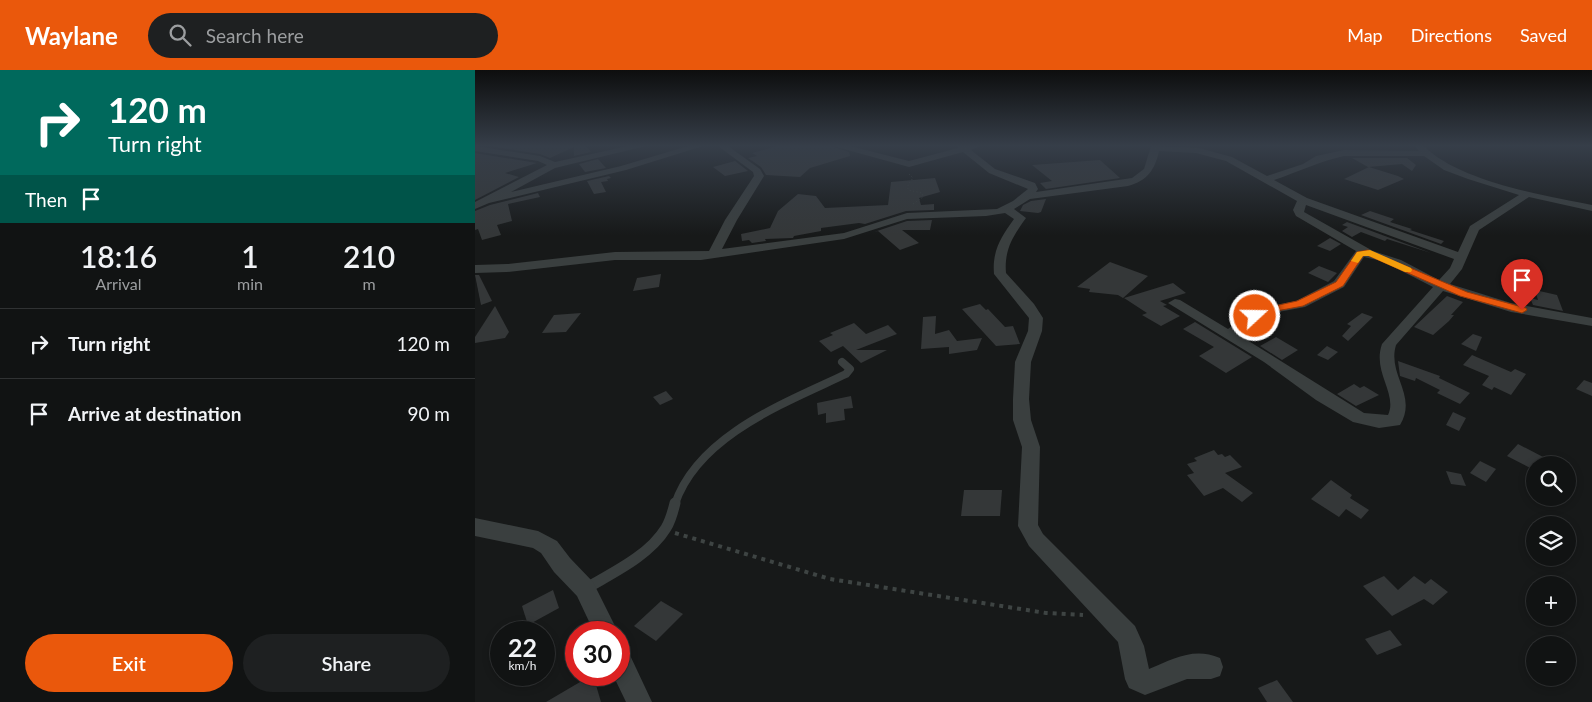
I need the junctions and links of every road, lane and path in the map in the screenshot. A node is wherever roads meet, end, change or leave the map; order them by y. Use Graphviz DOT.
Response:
graph roads {
  1 [pos="531,175"];
  2 [pos="591,175"];
  3 [pos="759,175"];
  4 [pos="910,175"];
  5 [pos="1005,175"];
  6 [pos="1143,175"];
  7 [pos="1259,175"];
  8 [pos="1280,175"];
  9 [pos="1471,175"];
  10 [pos="1267,180"];
  11 [pos="1527,194"];
  12 [pos="1027,196"];
  13 [pos="488,200"];
  14 [pos="1303,200"];
  15 [pos="913,204"];
  16 [pos="475,206"];
  17 [pos="1592,208"];
  18 [pos="1007,210"];
  19 [pos="1368,253"];
  20 [pos="714,254"];
  21 [pos="1461,257"];
  22 [pos="475,268"];
  23 [pos="1440,285"];
  24 [pos="1175,303"];
  25 [pos="1592,322"];
  26 [pos="1229,335"];
  27 [pos="842,362"];
  28 [pos="475,527"];
  29 [pos="665,530"];
  30 [pos="585,589"];
  31 [pos="1112,617"];
  32 [pos="601,621"];
  33 [pos="1211,667"];
  34 [pos="630,683"];
  35 [pos="639,702"];
  1 -- 13 [label="street"];
  2 -- 13 [label="street"];
  3 -- 20 [label="street"];
  4 -- 15 [label="path"];
  5 -- 12 [label="street"];
  6 -- 12 [label="street"];
  7 -- 10 [label="street"];
  8 -- 10 [label="street"];
  9 -- 11 [label="street"];
  10 -- 14 [label="street"];
  11 -- 17 [label="street"];
  11 -- 21 [label="street"];
  12 -- 18 [label="street"];
  13 -- 16 [label="street"];
  14 -- 19 [label="street"];
  14 -- 21 [label="street"];
  18 -- 20 [label="street"];
  18 -- 31 [label="street"];
  19 -- 23 [label="street"];
  19 -- 26 [label="street"];
  20 -- 22 [label="street"];
  21 -- 23 [label="street"];
  23 -- 25 [label="street"];
  23 -- 26 [label="street"];
  24 -- 26 [label="street"];
  27 -- 29 [label="lane"];
  28 -- 30 [label="street"];
  29 -- 30 [label="lane"];
  29 -- 31 [label="path"];
  30 -- 32 [label="street"];
  31 -- 33 [label="street"];
  34 -- 35 [label="street"];
}
